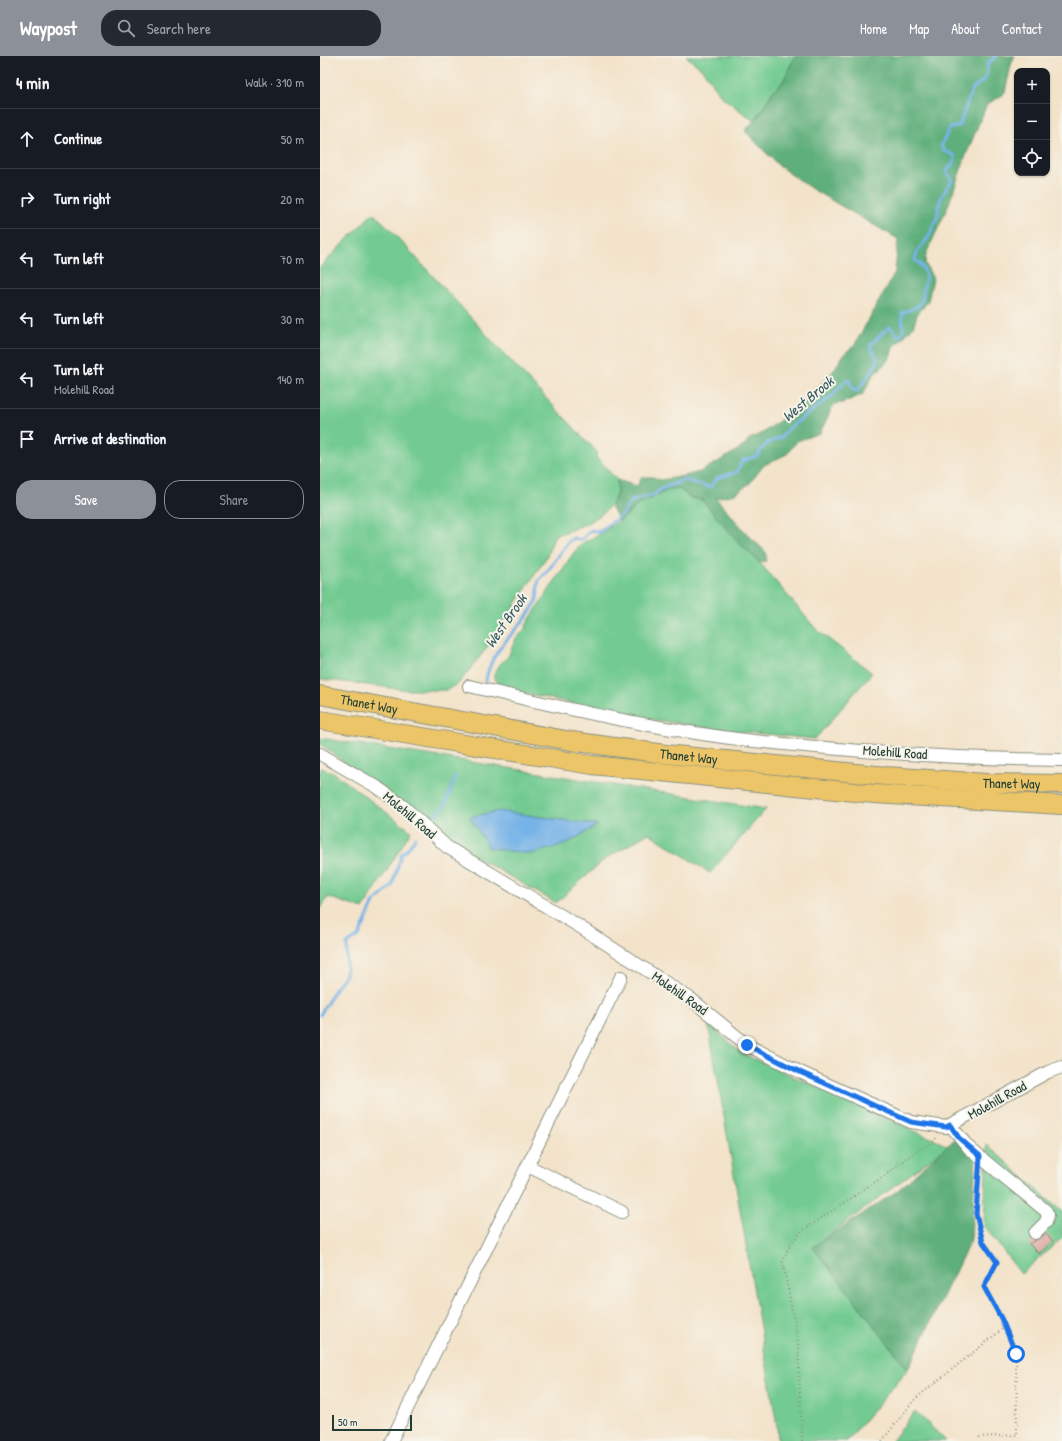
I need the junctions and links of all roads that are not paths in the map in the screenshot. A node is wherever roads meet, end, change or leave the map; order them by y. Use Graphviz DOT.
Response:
graph roads {
  1 [pos="469,686"];
  2 [pos="320,695"];
  3 [pos="320,720"];
  4 [pos="320,754"];
  5 [pos="1062,760"];
  6 [pos="1062,784"];
  7 [pos="1062,805"];
  8 [pos="621,977"];
  9 [pos="1062,1067"];
  10 [pos="948,1126"];
  11 [pos="528,1166"];
  12 [pos="622,1212"];
  13 [pos="1035,1233"];
  14 [pos="391,1441"];
  1 -- 5 [label="street, Molehill Road"];
  2 -- 6 [label="highway, Thanet Way"];
  3 -- 7 [label="highway, Thanet Way"];
  4 -- 10 [label="street, Molehill Road"];
  8 -- 11 [label="street"];
  9 -- 10 [label="street, Molehill Road"];
  10 -- 13 [label="street"];
  11 -- 12 [label="street"];
  11 -- 14 [label="street"];
}
